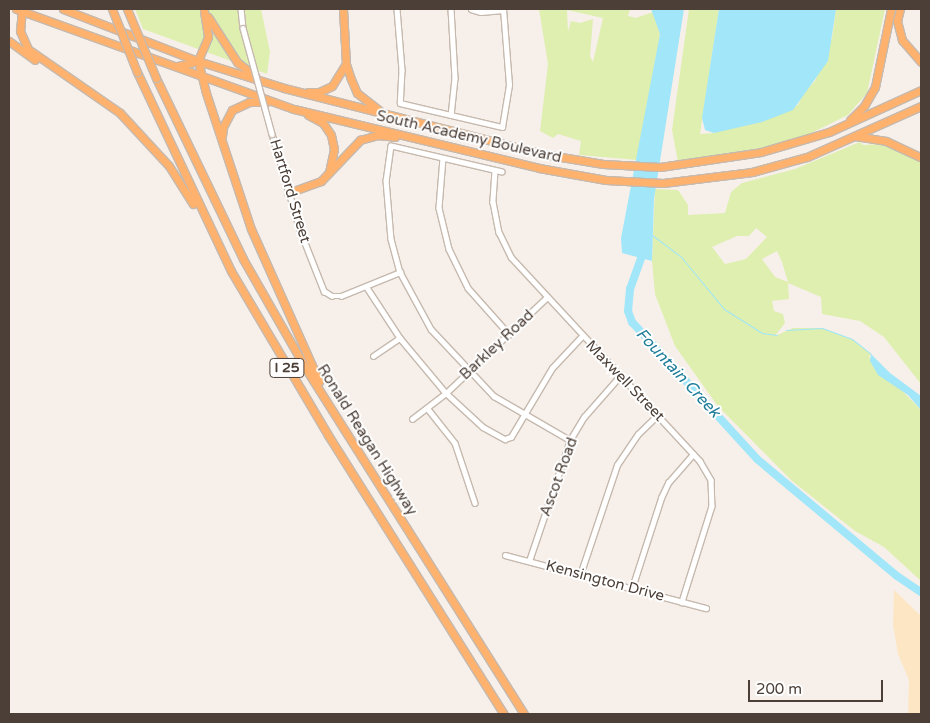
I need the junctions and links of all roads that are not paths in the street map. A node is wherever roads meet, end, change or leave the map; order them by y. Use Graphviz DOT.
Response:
graph roads {
  1 [pos="20,9"];
  2 [pos="63,9"];
  3 [pos="112,9"];
  4 [pos="127,9"];
  5 [pos="241,9"];
  6 [pos="343,9"];
  7 [pos="397,9"];
  8 [pos="451,9"];
  9 [pos="471,9"];
  10 [pos="503,9"];
  11 [pos="891,9"];
  12 [pos="900,9"];
  13 [pos="203,10"];
  14 [pos="9,41"];
  15 [pos="198,61"];
  16 [pos="921,62"];
  17 [pos="346,64"];
  18 [pos="48,66"];
  19 [pos="174,66"];
  20 [pos="201,77"];
  21 [pos="266,82"];
  22 [pos="284,88"];
  23 [pos="921,90"];
  24 [pos="271,102"];
  25 [pos="921,106"];
  26 [pos="294,109"];
  27 [pos="451,115"];
  28 [pos="399,117"];
  29 [pos="829,132"];
  30 [pos="855,136"];
  31 [pos="418,139"];
  32 [pos="222,141"];
  33 [pos="921,157"];
  34 [pos="443,158"];
  35 [pos="495,171"];
  36 [pos="502,172"];
  37 [pos="328,175"];
  38 [pos="288,193"];
  39 [pos="216,241"];
  40 [pos="400,272"];
  41 [pos="366,286"];
  42 [pos="547,297"];
  43 [pos="509,334"];
  44 [pos="582,336"];
  45 [pos="400,338"];
  46 [pos="373,356"];
  47 [pos="469,371"];
  48 [pos="620,376"];
  49 [pos="446,393"];
  50 [pos="324,396"];
  51 [pos="428,409"];
  52 [pos="522,414"];
  53 [pos="658,415"];
  54 [pos="412,419"];
  55 [pos="570,440"];
  56 [pos="693,454"];
  57 [pos="476,504"];
  58 [pos="505,555"];
  59 [pos="530,561"];
  60 [pos="580,575"];
  61 [pos="632,588"];
  62 [pos="682,602"];
  63 [pos="706,608"];
  64 [pos="504,714"];
  65 [pos="524,714"];
  1 -- 18 [label="highway"];
  1 -- 19 [label="highway, South Academy Boulevard"];
  2 -- 15 [label="highway, South Academy Boulevard"];
  3 -- 39 [label="highway, Ronald Reagan Highway / I 25, bridge"];
  4 -- 50 [label="highway, Ronald Reagan Highway / I 25, bridge"];
  5 -- 38 [label="street, Hartford Street, bridge"];
  6 -- 17 [label="highway"];
  7 -- 27 [label="street"];
  8 -- 27 [label="street"];
  9 -- 10 [label="street"];
  10 -- 27 [label="street"];
  11 -- 29 [label="highway"];
  12 -- 16 [label="highway"];
  13 -- 15 [label="highway"];
  13 -- 21 [label="highway"];
  14 -- 18 [label="highway"];
  15 -- 19 [label="highway"];
  15 -- 20 [label="highway"];
  15 -- 21 [label="highway, South Academy Boulevard"];
  17 -- 22 [label="highway"];
  17 -- 28 [label="highway"];
  18 -- 39 [label="highway"];
  19 -- 20 [label="highway, South Academy Boulevard"];
  20 -- 24 [label="highway, South Academy Boulevard"];
  20 -- 32 [label="highway"];
  21 -- 22 [label="highway, South Academy Boulevard"];
  22 -- 28 [label="highway, South Academy Boulevard"];
  23 -- 29 [label="highway, South Academy Boulevard"];
  24 -- 26 [label="highway, South Academy Boulevard"];
  24 -- 32 [label="highway"];
  25 -- 30 [label="highway, South Academy Boulevard"];
  26 -- 31 [label="highway, South Academy Boulevard"];
  26 -- 37 [label="highway"];
  28 -- 29 [label="highway, South Academy Boulevard"];
  30 -- 31 [label="highway, South Academy Boulevard"];
  30 -- 33 [label="highway"];
  31 -- 37 [label="highway"];
  32 -- 50 [label="highway"];
  34 -- 35 [label="street"];
  34 -- 40 [label="street"];
  34 -- 43 [label="street"];
  35 -- 36 [label="street"];
  35 -- 42 [label="street, Maxwell Street"];
  37 -- 38 [label="highway"];
  38 -- 41 [label="street, Hartford Street"];
  39 -- 64 [label="highway, Ronald Reagan Highway / I 25"];
  40 -- 41 [label="street, Hartford Street"];
  40 -- 47 [label="street"];
  41 -- 45 [label="street"];
  42 -- 43 [label="street, Barkley Road"];
  42 -- 44 [label="street, Maxwell Street"];
  43 -- 47 [label="street, Barkley Road"];
  44 -- 48 [label="street, Maxwell Street"];
  44 -- 52 [label="street"];
  45 -- 46 [label="street"];
  45 -- 49 [label="street"];
  47 -- 49 [label="street, Barkley Road"];
  47 -- 52 [label="street"];
  48 -- 53 [label="street, Maxwell Street"];
  48 -- 55 [label="street, Ascot Road"];
  49 -- 51 [label="street, Barkley Road"];
  49 -- 52 [label="street"];
  50 -- 65 [label="highway, Ronald Reagan Highway / I 25"];
  51 -- 54 [label="street, Barkley Road"];
  51 -- 57 [label="street"];
  52 -- 55 [label="street"];
  53 -- 56 [label="street, Maxwell Street"];
  53 -- 60 [label="street"];
  55 -- 59 [label="street, Ascot Road"];
  56 -- 61 [label="street"];
  56 -- 62 [label="street, Maxwell Street"];
  58 -- 59 [label="street, Kensington Drive"];
  59 -- 60 [label="street, Kensington Drive"];
  60 -- 61 [label="street, Kensington Drive"];
  61 -- 62 [label="street, Kensington Drive"];
  62 -- 63 [label="street, Kensington Drive"];
}
